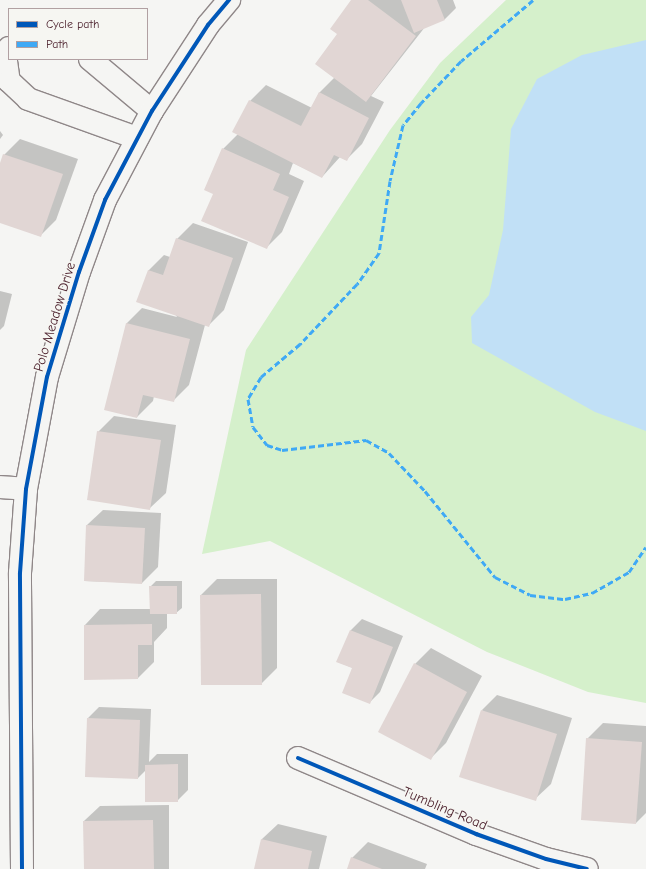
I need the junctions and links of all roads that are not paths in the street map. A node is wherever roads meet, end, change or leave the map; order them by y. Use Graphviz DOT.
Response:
graph roads {
  1 [pos="229,0"];
  2 [pos="8,49"];
  3 [pos="91,60"];
  4 [pos="152,111"];
  5 [pos="137,138"];
  6 [pos="0,487"];
  7 [pos="26,489"];
  8 [pos="298,758"];
  9 [pos="22,869"];
  10 [pos="587,869"];
  1 -- 4 [label="street, Polo Meadow Drive"];
  2 -- 5 [label="street"];
  3 -- 4 [label="street"];
  4 -- 5 [label="street, Polo Meadow Drive"];
  5 -- 7 [label="street, Polo Meadow Drive"];
  6 -- 7 [label="street"];
  7 -- 9 [label="street, Polo Meadow Drive"];
  8 -- 10 [label="street, Tumbling Road"];
}
